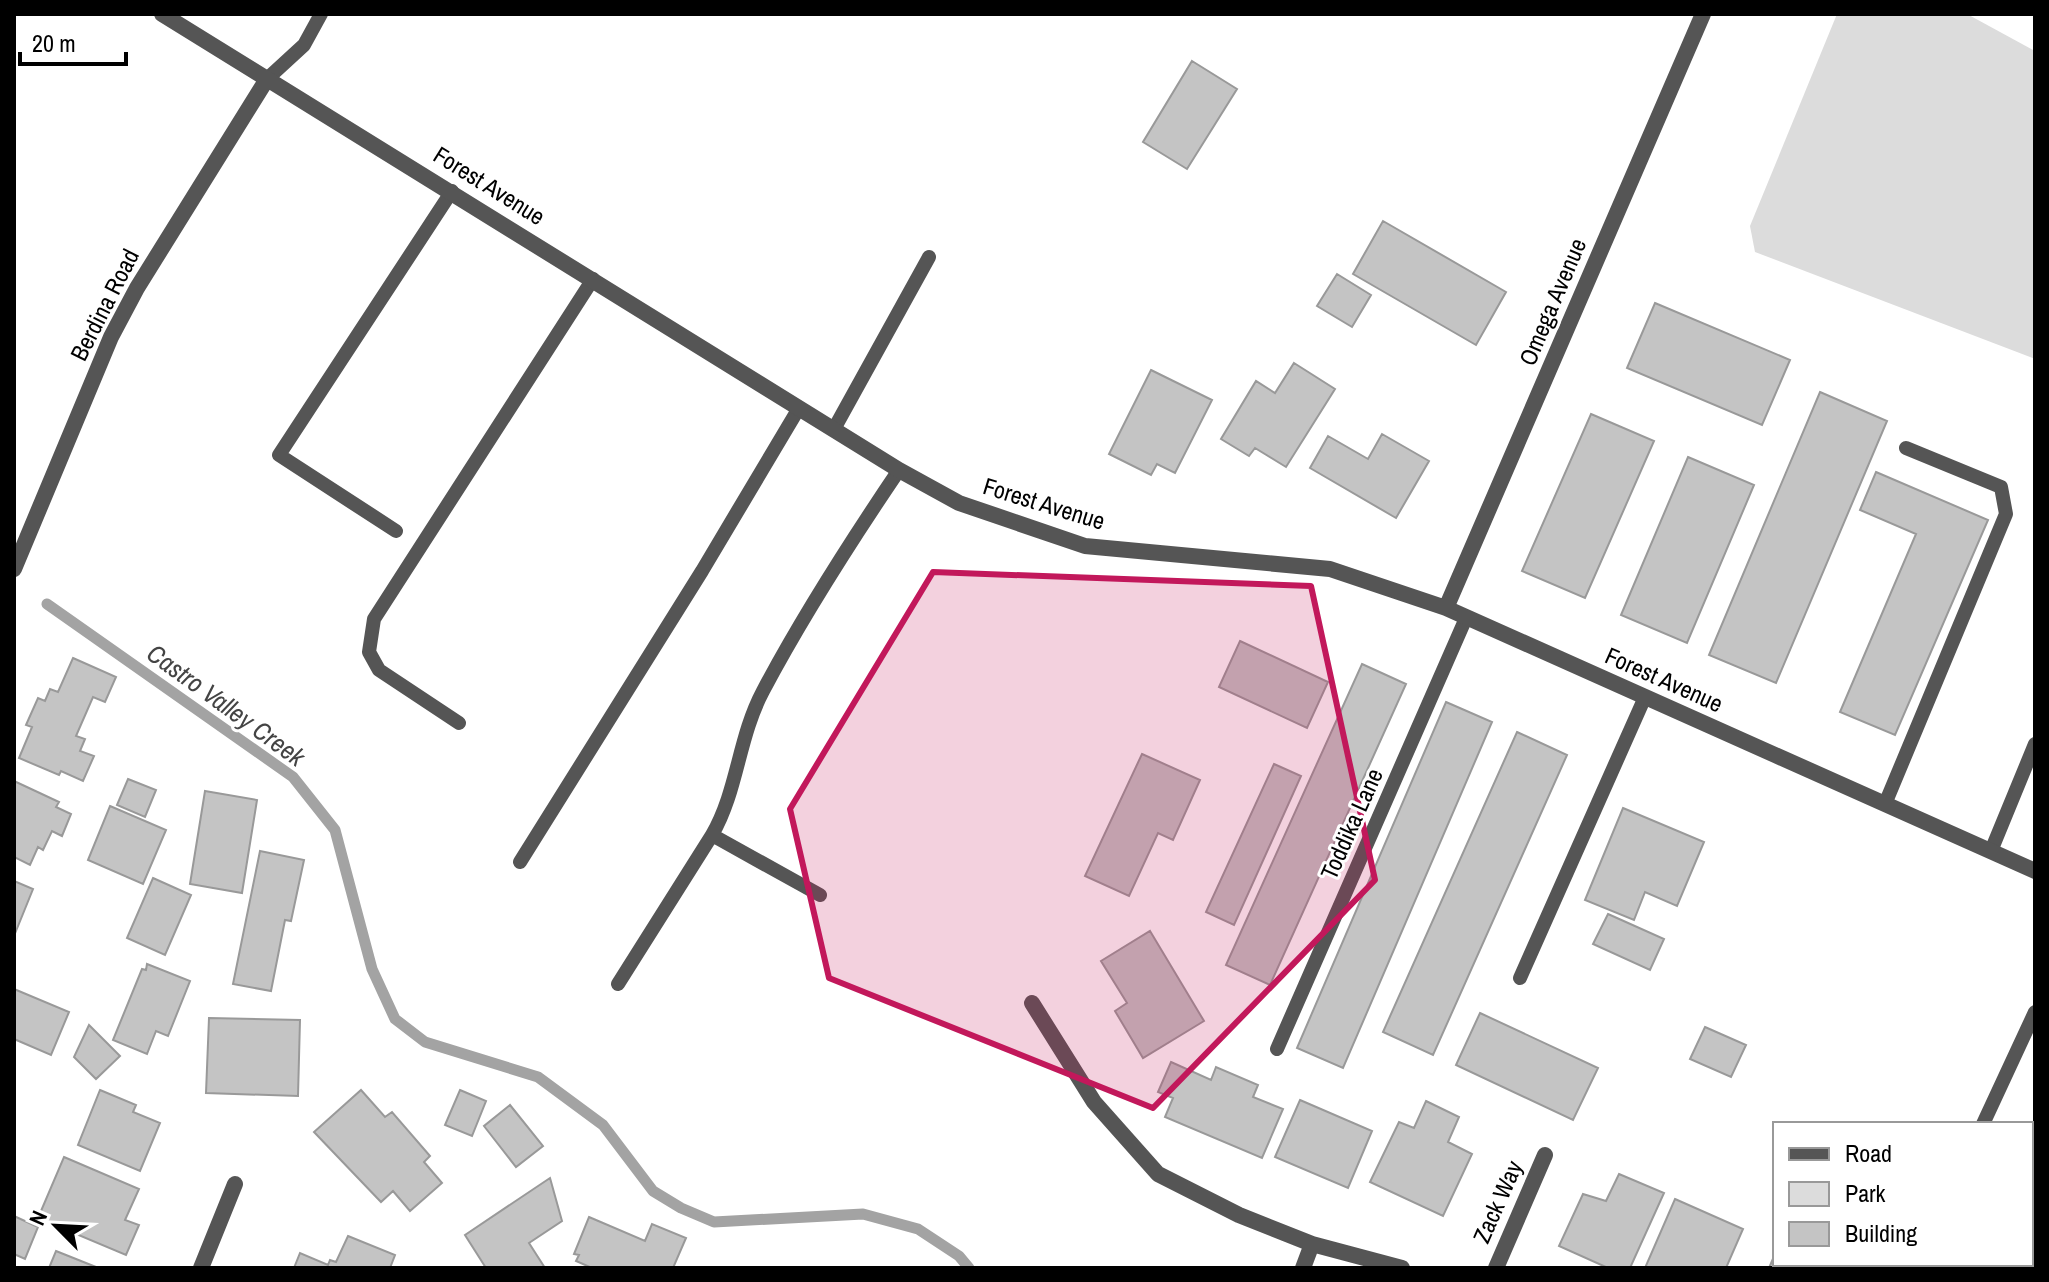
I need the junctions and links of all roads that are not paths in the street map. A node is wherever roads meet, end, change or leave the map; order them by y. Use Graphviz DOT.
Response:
graph roads {
  1 [pos="162,14"];
  2 [pos="321,14"];
  3 [pos="1699,16"];
  4 [pos="267,79"];
  5 [pos="452,191"];
  6 [pos="929,257"];
  7 [pos="593,279"];
  8 [pos="799,408"];
  9 [pos="834,429"];
  10 [pos="1906,448"];
  11 [pos="899,470"];
  12 [pos="396,531"];
  13 [pos="14,569"];
  14 [pos="1446,608"];
  15 [pos="1466,618"];
  16 [pos="1645,697"];
  17 [pos="459,723"];
  18 [pos="2035,744"];
  19 [pos="1885,804"];
  20 [pos="712,835"];
  21 [pos="1991,851"];
  22 [pos="520,862"];
  23 [pos="2035,871"];
  24 [pos="820,895"];
  25 [pos="1520,978"];
  26 [pos="618,984"];
  27 [pos="1032,1003"];
  28 [pos="2035,1012"];
  29 [pos="1277,1049"];
  30 [pos="1984,1122"];
  31 [pos="1545,1155"];
  32 [pos="235,1184"];
  33 [pos="1312,1244"];
  34 [pos="201,1268"];
  35 [pos="1303,1268"];
  36 [pos="1402,1268"];
  37 [pos="1496,1268"];
  1 -- 4 [label="street, Forest Avenue"];
  2 -- 4 [label="lane"];
  3 -- 14 [label="street, Omega Avenue"];
  4 -- 5 [label="street, Forest Avenue"];
  4 -- 13 [label="street, Berdina Road"];
  5 -- 7 [label="street, Forest Avenue"];
  5 -- 12 [label="lane"];
  6 -- 9 [label="lane"];
  7 -- 8 [label="street, Forest Avenue"];
  7 -- 17 [label="lane"];
  8 -- 9 [label="street, Forest Avenue"];
  8 -- 22 [label="lane"];
  9 -- 11 [label="street, Forest Avenue"];
  10 -- 19 [label="lane"];
  11 -- 14 [label="street, Forest Avenue"];
  11 -- 20 [label="lane"];
  14 -- 15 [label="street, Forest Avenue"];
  15 -- 16 [label="street, Forest Avenue"];
  15 -- 29 [label="lane, Toddika Lane"];
  16 -- 19 [label="street, Forest Avenue"];
  16 -- 25 [label="lane"];
  18 -- 21 [label="lane"];
  19 -- 21 [label="street, Forest Avenue"];
  20 -- 24 [label="lane"];
  20 -- 26 [label="lane"];
  21 -- 23 [label="street, Forest Avenue"];
  27 -- 33 [label="street"];
  28 -- 30 [label="lane"];
  31 -- 37 [label="street, Zack Way"];
  32 -- 34 [label="street"];
  33 -- 35 [label="street"];
  33 -- 36 [label="street"];
}
